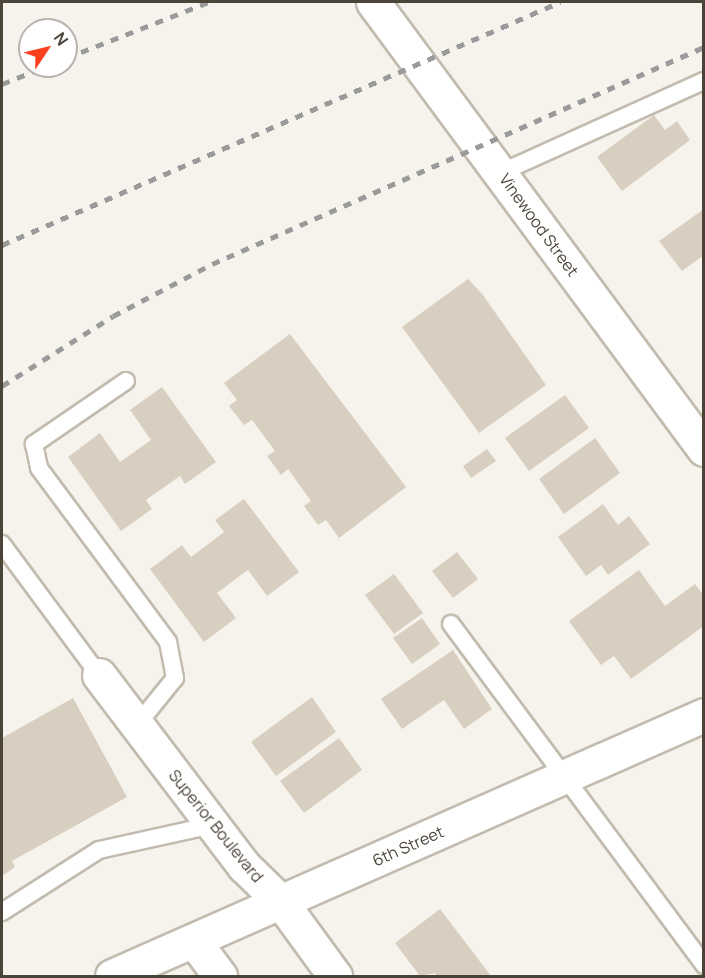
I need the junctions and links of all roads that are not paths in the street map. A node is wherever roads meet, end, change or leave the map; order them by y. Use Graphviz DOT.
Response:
graph roads {
  1 [pos="373,2"];
  2 [pos="704,81"];
  3 [pos="500,173"];
  4 [pos="126,381"];
  5 [pos="704,449"];
  6 [pos="2,544"];
  7 [pos="451,624"];
  8 [pos="99,675"];
  9 [pos="704,716"];
  10 [pos="137,725"];
  11 [pos="563,777"];
  12 [pos="213,825"];
  13 [pos="281,902"];
  14 [pos="2,912"];
  15 [pos="194,941"];
  16 [pos="704,965"];
  17 [pos="112,976"];
  18 [pos="220,976"];
  19 [pos="335,976"];
  1 -- 3 [label="street, Vinewood Street"];
  2 -- 3 [label="lane"];
  3 -- 5 [label="street, Vinewood Street"];
  4 -- 10 [label="lane"];
  6 -- 8 [label="lane"];
  7 -- 11 [label="lane"];
  8 -- 10 [label="street, Superior Boulevard"];
  9 -- 11 [label="street, 6th Street"];
  10 -- 12 [label="street, Superior Boulevard"];
  11 -- 13 [label="street, 6th Street"];
  11 -- 16 [label="lane"];
  12 -- 13 [label="street, Superior Boulevard"];
  12 -- 14 [label="lane"];
  13 -- 15 [label="street, 6th Street"];
  13 -- 19 [label="street, Superior Boulevard"];
  15 -- 17 [label="street, 6th Street"];
  15 -- 18 [label="street"];
}
